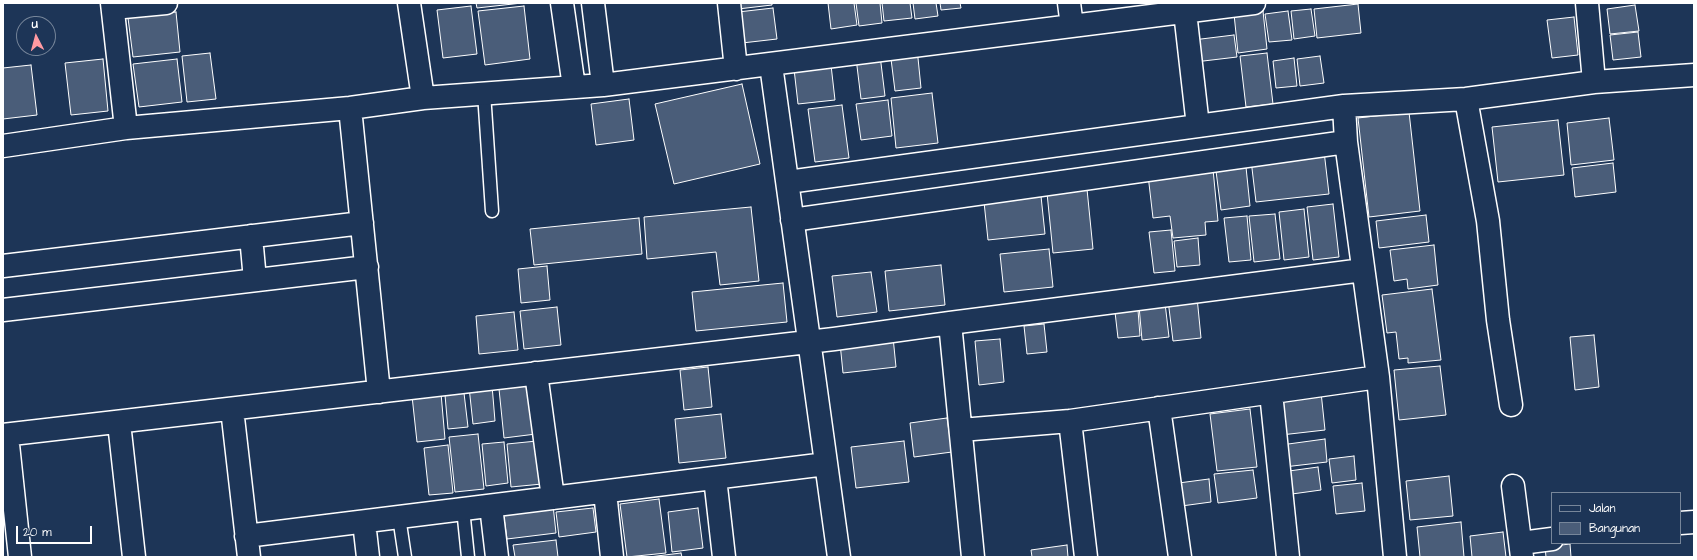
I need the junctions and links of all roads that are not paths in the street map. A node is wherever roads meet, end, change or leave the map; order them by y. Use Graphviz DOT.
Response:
graph roads {
  1 [pos="166,3"];
  2 [pos="409,3"];
  3 [pos="562,3"];
  4 [pos="593,3"];
  5 [pos="729,3"];
  6 [pos="1069,3"];
  7 [pos="1254,3"];
  8 [pos="1587,3"];
  9 [pos="113,6"];
  10 [pos="1184,12"];
  11 [pos="1072,26"];
  12 [pos="771,65"];
  13 [pos="736,70"];
  14 [pos="1694,76"];
  15 [pos="1594,82"];
  16 [pos="603,85"];
  17 [pos="574,87"];
  18 [pos="484,93"];
  19 [pos="423,98"];
  20 [pos="1466,99"];
  21 [pos="1344,106"];
  22 [pos="350,108"];
  23 [pos="1198,126"];
  24 [pos="126,128"];
  25 [pos="1346,142"];
  26 [pos="3,146"];
  27 [pos="788,182"];
  28 [pos="492,211"];
  29 [pos="792,220"];
  30 [pos="362,223"];
  31 [pos="251,236"];
  32 [pos="3,266"];
  33 [pos="367,267"];
  34 [pos="1363,270"];
  35 [pos="255,280"];
  36 [pos="3,310"];
  37 [pos="950,322"];
  38 [pos="809,341"];
  39 [pos="536,373"];
  40 [pos="1378,377"];
  41 [pos="379,392"];
  42 [pos="1271,393"];
  43 [pos="1511,405"];
  44 [pos="1159,408"];
  45 [pos="232,409"];
  46 [pos="1070,421"];
  47 [pos="119,423"];
  48 [pos="961,430"];
  49 [pos="5,435"];
  50 [pos="826,464"];
  51 [pos="715,478"];
  52 [pos="1513,486"];
  53 [pos="605,492"];
  54 [pos="553,498"];
  55 [pos="491,506"];
  56 [pos="464,509"];
  57 [pos="399,517"];
  58 [pos="364,522"];
  59 [pos="1694,522"];
  60 [pos="1681,524"];
  61 [pos="1551,539"];
  62 [pos="14,544"];
  63 [pos="247,547"];
  64 [pos="1521,550"];
  65 [pos="134,557"];
  66 [pos="368,557"];
  67 [pos="405,557"];
  68 [pos="468,557"];
  69 [pos="497,557"];
  70 [pos="612,557"];
  71 [pos="724,557"];
  72 [pos="839,557"];
  73 [pos="973,557"];
  74 [pos="1086,557"];
  75 [pos="1180,557"];
  76 [pos="1288,557"];
  77 [pos="1395,557"];
  1 -- 9 [label="street"];
  2 -- 19 [label="street"];
  3 -- 17 [label="street"];
  4 -- 16 [label="street"];
  5 -- 13 [label="street"];
  6 -- 11 [label="street"];
  7 -- 10 [label="street"];
  8 -- 15 [label="street"];
  9 -- 24 [label="street"];
  10 -- 11 [label="street"];
  10 -- 23 [label="street"];
  11 -- 12 [label="street"];
  12 -- 13 [label="street"];
  12 -- 27 [label="street"];
  13 -- 16 [label="street"];
  14 -- 15 [label="street"];
  15 -- 20 [label="street"];
  16 -- 17 [label="street"];
  17 -- 18 [label="street"];
  18 -- 19 [label="street"];
  18 -- 28 [label="lane"];
  19 -- 22 [label="street"];
  20 -- 21 [label="street"];
  20 -- 43 [label="street"];
  21 -- 23 [label="street"];
  21 -- 25 [label="street"];
  22 -- 24 [label="street"];
  22 -- 30 [label="street"];
  23 -- 27 [label="street"];
  24 -- 26 [label="street"];
  25 -- 29 [label="street"];
  25 -- 34 [label="street"];
  27 -- 29 [label="street"];
  29 -- 38 [label="street"];
  30 -- 31 [label="street"];
  30 -- 33 [label="street"];
  31 -- 32 [label="street"];
  31 -- 35 [label="street"];
  33 -- 35 [label="street"];
  33 -- 41 [label="street"];
  34 -- 37 [label="street"];
  34 -- 40 [label="street"];
  35 -- 36 [label="street"];
  37 -- 38 [label="street"];
  37 -- 48 [label="street"];
  38 -- 39 [label="street"];
  38 -- 50 [label="street"];
  39 -- 41 [label="street"];
  39 -- 54 [label="street"];
  40 -- 42 [label="street"];
  40 -- 77 [label="street"];
  41 -- 45 [label="street"];
  42 -- 44 [label="street"];
  42 -- 76 [label="street"];
  44 -- 46 [label="street"];
  44 -- 75 [label="street"];
  45 -- 47 [label="street"];
  45 -- 63 [label="street"];
  46 -- 48 [label="street"];
  46 -- 74 [label="street"];
  47 -- 49 [label="street"];
  47 -- 65 [label="street"];
  48 -- 73 [label="street"];
  49 -- 62 [label="street"];
  50 -- 51 [label="street"];
  50 -- 72 [label="street"];
  51 -- 53 [label="street"];
  51 -- 71 [label="street"];
  52 -- 64 [label="street"];
  53 -- 54 [label="street"];
  53 -- 70 [label="street"];
  54 -- 55 [label="street"];
  55 -- 56 [label="street"];
  55 -- 69 [label="street"];
  56 -- 57 [label="street"];
  56 -- 68 [label="lane"];
  57 -- 58 [label="street"];
  57 -- 67 [label="lane"];
  58 -- 63 [label="street"];
  58 -- 66 [label="street"];
  59 -- 60 [label="street"];
  61 -- 64 [label="street"];
}
